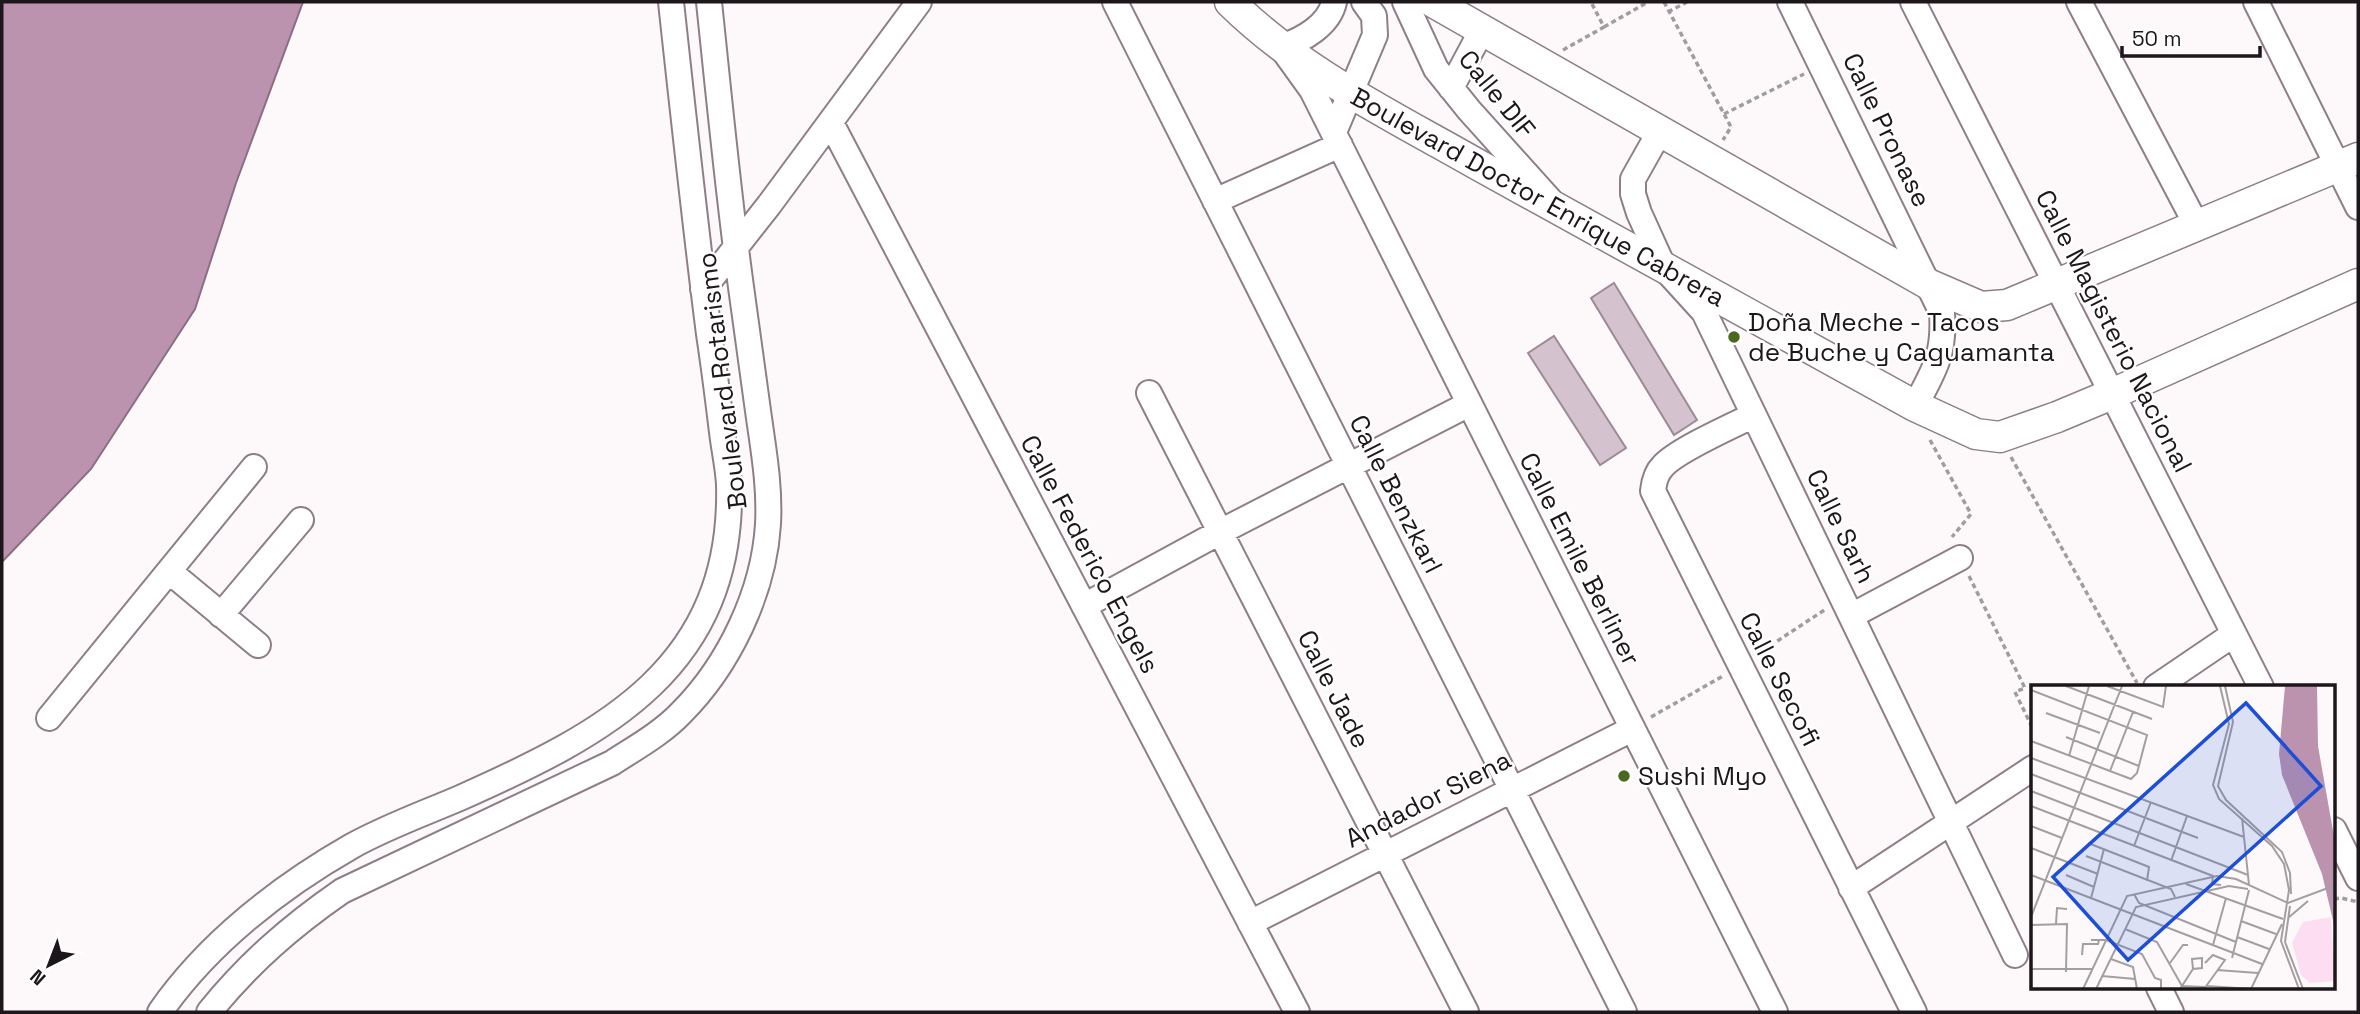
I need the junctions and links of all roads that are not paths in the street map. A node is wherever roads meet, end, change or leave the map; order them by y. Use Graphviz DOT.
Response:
graph roads {
  1 [pos="671,2"];
  2 [pos="709,2"];
  3 [pos="919,2"];
  4 [pos="1115,2"];
  5 [pos="1230,2"];
  6 [pos="1334,2"];
  7 [pos="1364,2"];
  8 [pos="1405,2"];
  9 [pos="1433,2"];
  10 [pos="1790,2"];
  11 [pos="1913,2"];
  12 [pos="2079,2"];
  13 [pos="2256,2"];
  14 [pos="1482,30"];
  15 [pos="1282,47"];
  16 [pos="1451,88"];
  17 [pos="1350,93"];
  18 [pos="831,123"];
  19 [pos="1660,131"];
  20 [pos="1337,138"];
  21 [pos="724,141"];
  22 [pos="2348,162"];
  23 [pos="690,167"];
  24 [pos="1215,201"];
  25 [pos="2358,207"];
  26 [pos="1561,212"];
  27 [pos="2197,226"];
  28 [pos="736,248"];
  29 [pos="1664,268"];
  30 [pos="2358,284"];
  31 [pos="1930,285"];
  32 [pos="2057,285"];
  33 [pos="704,289"];
  34 [pos="1149,393"];
  35 [pos="2112,394"];
  36 [pos="1469,404"];
  37 [pos="1915,406"];
  38 [pos="1754,415"];
  39 [pos="1349,466"];
  40 [pos="254,467"];
  41 [pos="301,520"];
  42 [pos="1220,532"];
  43 [pos="1960,558"];
  44 [pos="170,572"];
  45 [pos="1084,606"];
  46 [pos="221,615"];
  47 [pos="1851,617"];
  48 [pos="2234,634"];
  49 [pos="258,645"];
  50 [pos="2159,685"];
  51 [pos="2260,685"];
  52 [pos="50,718"];
  53 [pos="1632,729"];
  54 [pos="2031,769"];
  55 [pos="1512,790"];
  56 [pos="1949,823"];
  57 [pos="2336,834"];
  58 [pos="1385,855"];
  59 [pos="2358,878"];
  60 [pos="1851,888"];
  61 [pos="1250,923"];
  62 [pos="2014,955"];
  63 [pos="2160,990"];
  64 [pos="160,1012"];
  65 [pos="209,1012"];
  66 [pos="1297,1012"];
  67 [pos="1466,1012"];
  68 [pos="1624,1012"];
  69 [pos="1774,1012"];
  70 [pos="1914,1012"];
  71 [pos="2171,1012"];
  1 -- 23 [label="street, Boulevard Rotarismo"];
  2 -- 21 [label="street, Boulevard Rotarismo"];
  3 -- 18 [label="street"];
  4 -- 24 [label="street, Calle Benzkarl"];
  5 -- 15 [label="main road, Boulevard Doctor Enrique Cabrera"];
  6 -- 15 [label="street"];
  7 -- 17 [label="street"];
  8 -- 16 [label="street, Calle DIF"];
  9 -- 14 [label="main road"];
  10 -- 31 [label="street, Calle Pronase"];
  11 -- 32 [label="street, Calle Magisterio Nacional"];
  12 -- 27 [label="street"];
  13 -- 22 [label="street"];
  14 -- 16 [label="street"];
  14 -- 19 [label="main road"];
  15 -- 17 [label="main road, Boulevard Doctor Enrique Cabrera"];
  15 -- 20 [label="street, Calle Emile Berliner"];
  16 -- 26 [label="street, Calle DIF"];
  17 -- 20 [label="street"];
  17 -- 26 [label="main road, Boulevard Doctor Enrique Cabrera"];
  18 -- 28 [label="street"];
  18 -- 45 [label="street, Calle Federico Engels"];
  19 -- 29 [label="street, Calle Sarh"];
  19 -- 31 [label="main road"];
  20 -- 24 [label="street"];
  20 -- 36 [label="street, Calle Emile Berliner"];
  21 -- 23 [label="street"];
  21 -- 28 [label="street, Boulevard Rotarismo"];
  22 -- 25 [label="street"];
  22 -- 27 [label="main road"];
  23 -- 33 [label="street, Boulevard Rotarismo"];
  24 -- 39 [label="street, Calle Benzkarl"];
  26 -- 29 [label="main road, Boulevard Doctor Enrique Cabrera"];
  27 -- 32 [label="main road"];
  28 -- 33 [label="street"];
  28 -- 65 [label="street, Boulevard Rotarismo"];
  29 -- 37 [label="main road, Boulevard Doctor Enrique Cabrera"];
  29 -- 38 [label="street, Calle Sarh"];
  30 -- 35 [label="main road"];
  31 -- 32 [label="main road"];
  31 -- 37 [label="street, Calle Pronase"];
  32 -- 35 [label="street, Calle Magisterio Nacional"];
  33 -- 64 [label="street, Boulevard Rotarismo"];
  34 -- 42 [label="street, Calle Jade"];
  35 -- 37 [label="main road, Boulevard Doctor Enrique Cabrera"];
  35 -- 48 [label="street, Calle Magisterio Nacional"];
  36 -- 39 [label="street"];
  36 -- 53 [label="street, Calle Emile Berliner"];
  38 -- 47 [label="street, Calle Sarh"];
  38 -- 60 [label="street, Calle Secofi"];
  39 -- 42 [label="street"];
  39 -- 55 [label="street, Calle Benzkarl"];
  40 -- 44 [label="street"];
  41 -- 46 [label="street"];
  42 -- 45 [label="street"];
  42 -- 58 [label="street, Calle Jade"];
  43 -- 47 [label="street"];
  44 -- 46 [label="street"];
  44 -- 52 [label="street"];
  45 -- 61 [label="street, Calle Federico Engels"];
  46 -- 49 [label="street"];
  47 -- 56 [label="street, Calle Sarh"];
  48 -- 50 [label="street"];
  48 -- 51 [label="street, Calle Magisterio Nacional"];
  53 -- 55 [label="street, Andador Siena"];
  53 -- 69 [label="street, Calle Emile Berliner"];
  54 -- 56 [label="street"];
  55 -- 58 [label="street, Andador Siena"];
  55 -- 68 [label="street, Calle Benzkarl"];
  56 -- 60 [label="street"];
  56 -- 62 [label="street, Calle Sarh"];
  57 -- 59 [label="street"];
  58 -- 61 [label="street, Andador Siena"];
  58 -- 67 [label="street, Calle Jade"];
  60 -- 70 [label="street, Calle Secofi"];
  61 -- 66 [label="street, Calle Federico Engels"];
  63 -- 71 [label="street"];
}
